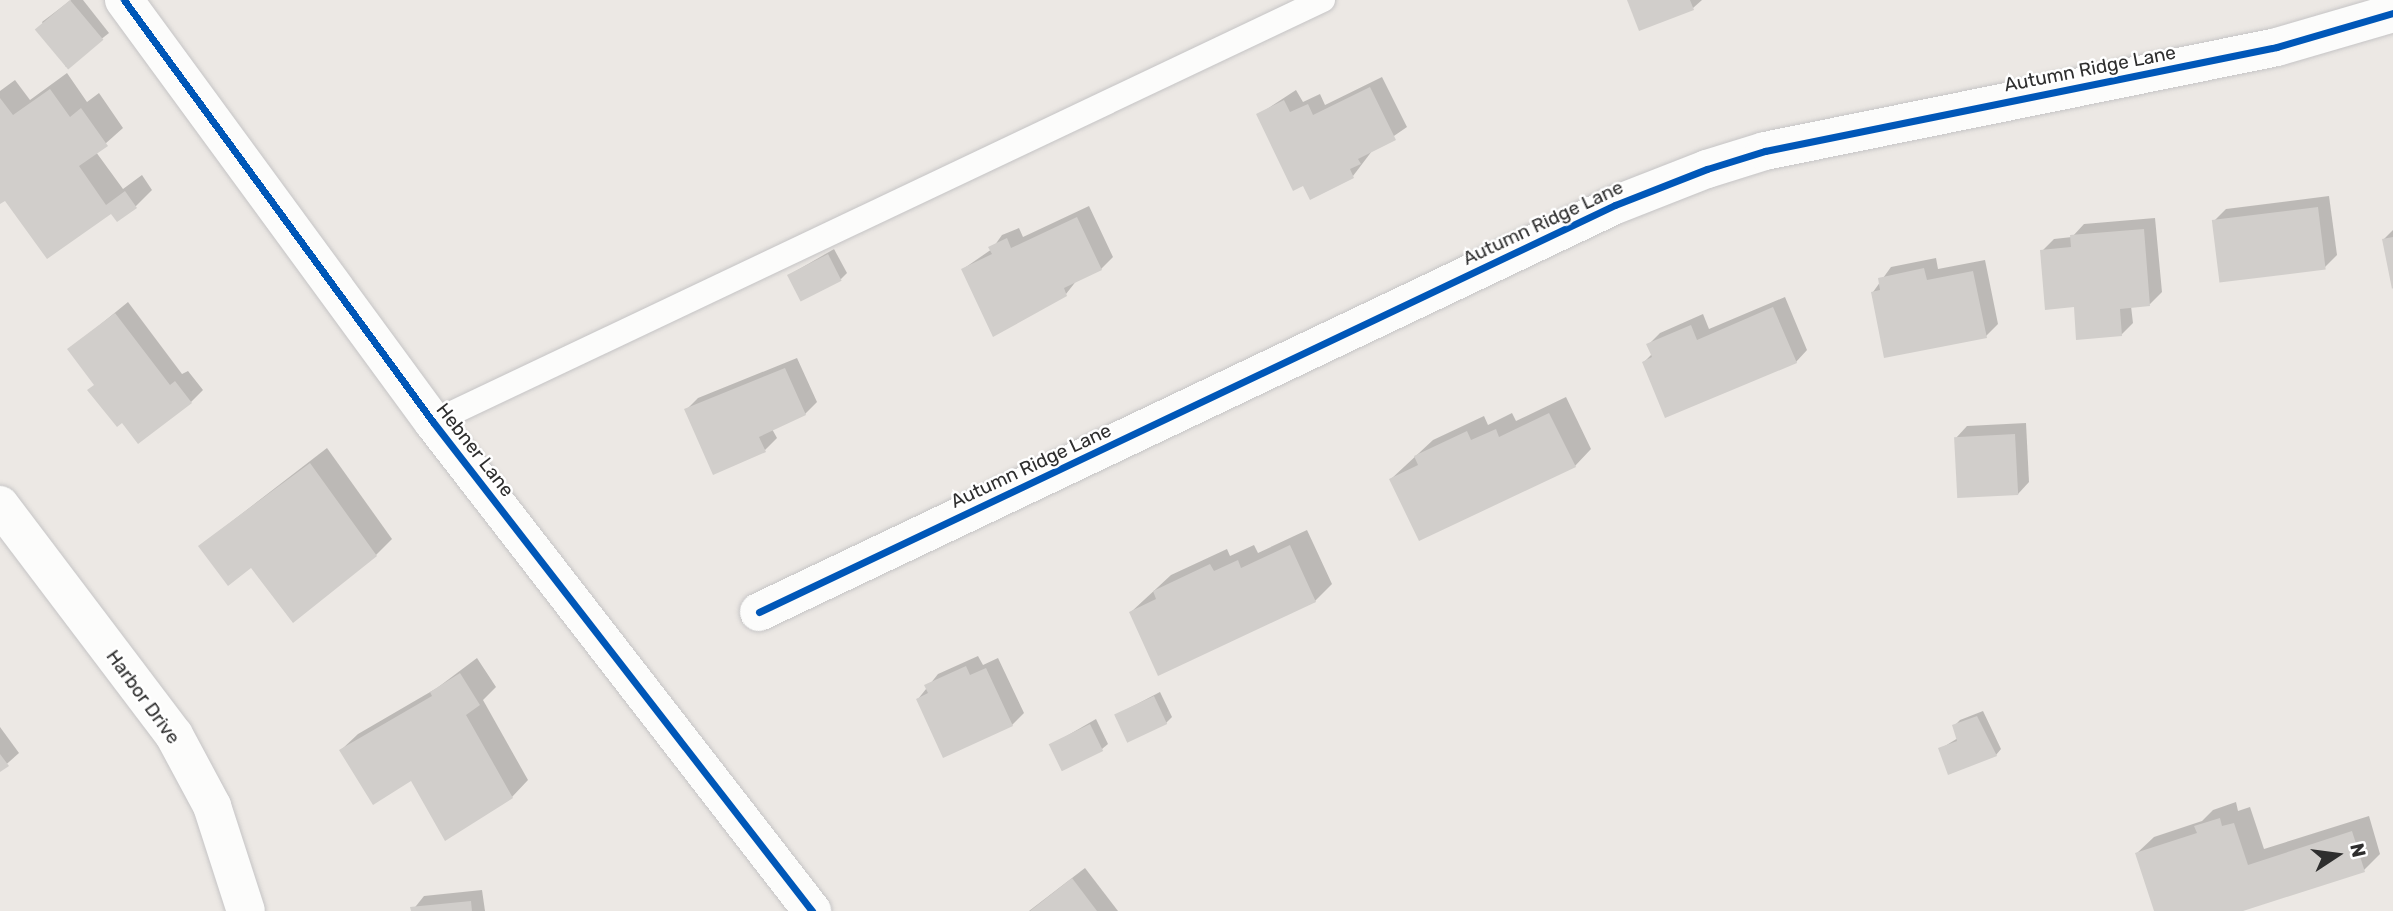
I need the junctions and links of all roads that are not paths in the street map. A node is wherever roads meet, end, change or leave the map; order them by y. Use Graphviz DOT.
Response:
graph roads {
  1 [pos="124,0"];
  2 [pos="1323,0"];
  3 [pos="2393,13"];
  4 [pos="433,422"];
  5 [pos="0,505"];
  6 [pos="760,612"];
  7 [pos="246,911"];
  8 [pos="812,911"];
  1 -- 4 [label="street, Hebner Lane"];
  2 -- 4 [label="lane"];
  3 -- 6 [label="street, Autumn Ridge Lane"];
  4 -- 8 [label="street, Hebner Lane"];
  5 -- 7 [label="street, Harbor Drive"];
}
